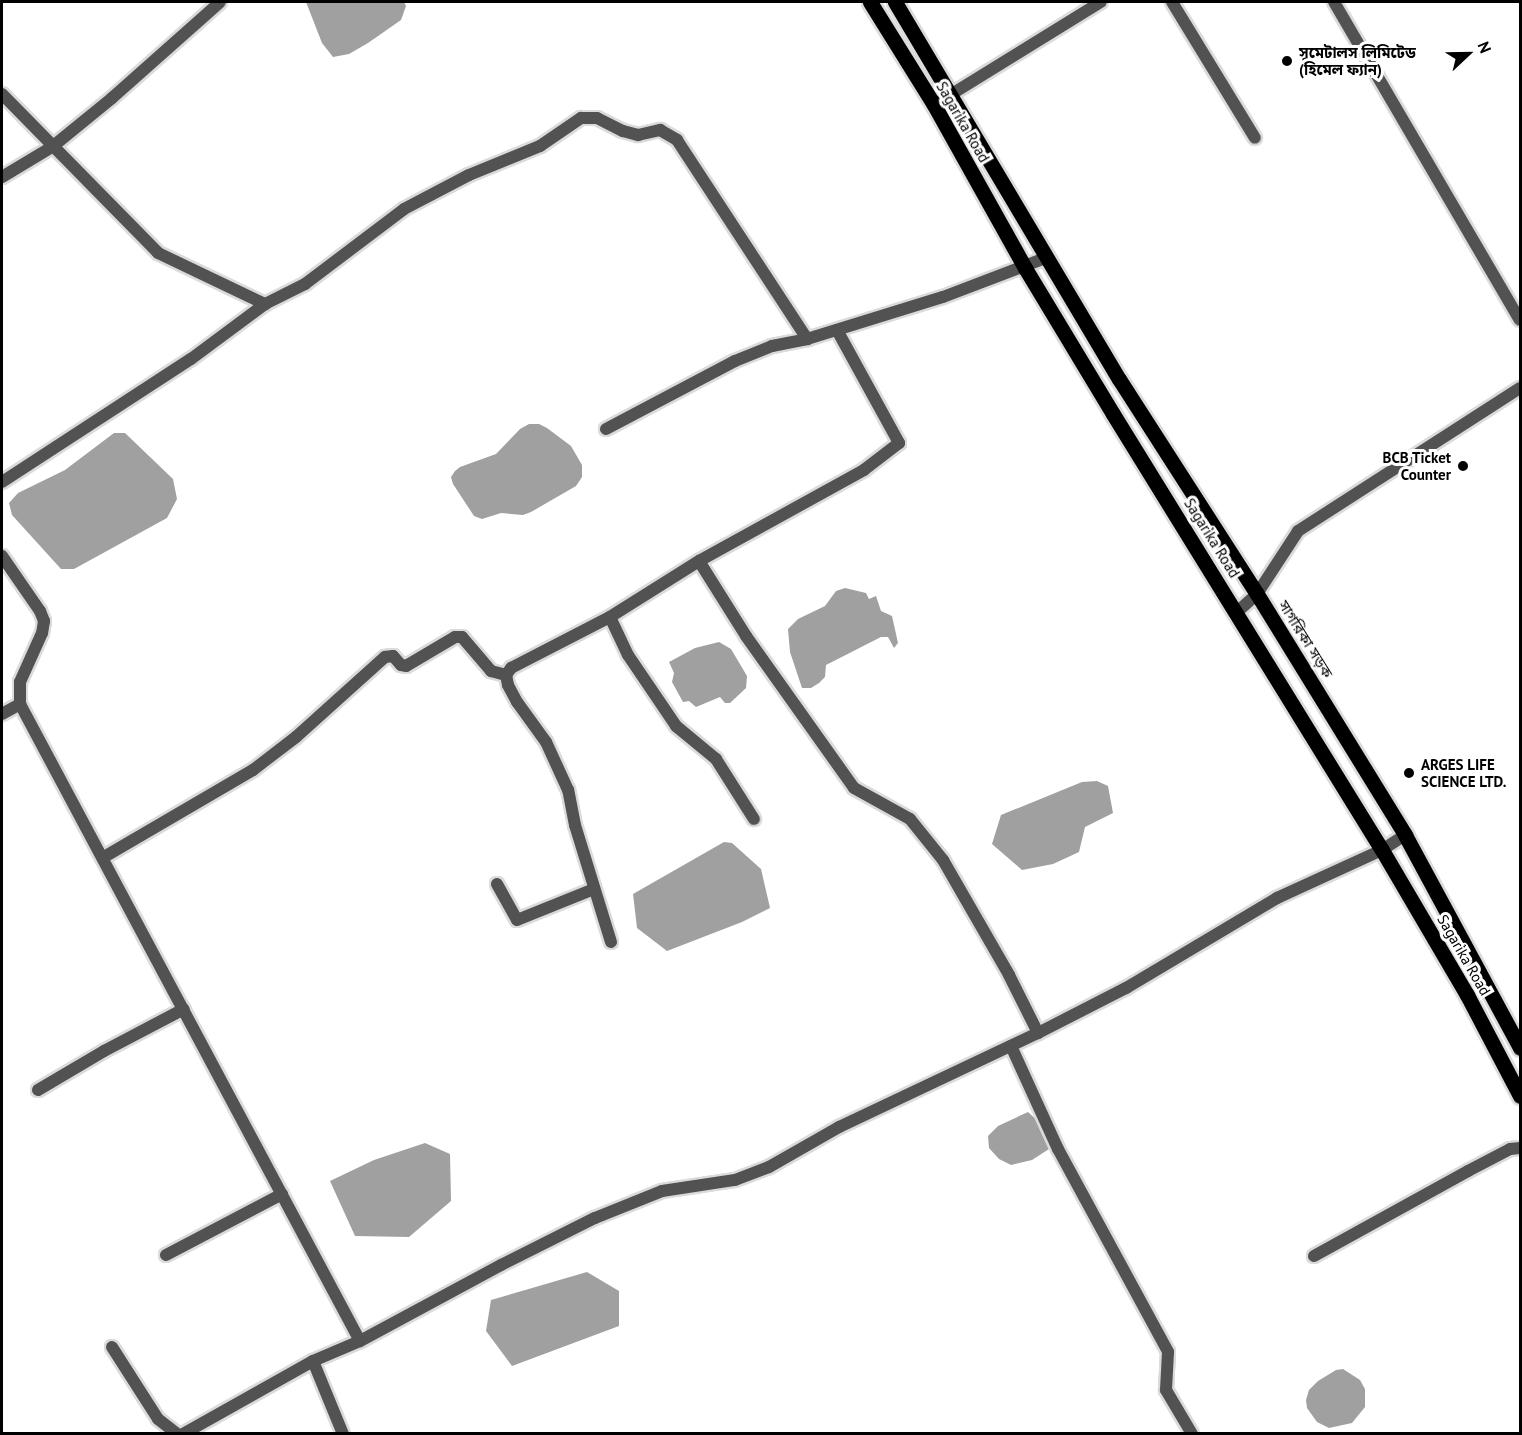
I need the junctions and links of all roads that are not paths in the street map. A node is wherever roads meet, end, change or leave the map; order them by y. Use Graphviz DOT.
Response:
graph roads {
  1 [pos="220,2"];
  2 [pos="870,2"];
  3 [pos="895,2"];
  4 [pos="1101,2"];
  5 [pos="1172,2"];
  6 [pos="1334,2"];
  7 [pos="2,94"];
  8 [pos="951,95"];
  9 [pos="934,105"];
  10 [pos="1255,138"];
  11 [pos="52,147"];
  12 [pos="2,177"];
  13 [pos="1048,257"];
  14 [pos="1025,268"];
  15 [pos="265,304"];
  16 [pos="1521,320"];
  17 [pos="837,330"];
  18 [pos="807,339"];
  19 [pos="1521,388"];
  20 [pos="606,429"];
  21 [pos="2,482"];
  22 [pos="2,556"];
  23 [pos="699,561"];
  24 [pos="1257,594"];
  25 [pos="1238,612"];
  26 [pos="610,617"];
  27 [pos="506,675"];
  28 [pos="20,704"];
  29 [pos="2,714"];
  30 [pos="754,819"];
  31 [pos="1406,835"];
  32 [pos="1382,850"];
  33 [pos="104,857"];
  34 [pos="496,885"];
  35 [pos="594,889"];
  36 [pos="611,942"];
  37 [pos="184,1009"];
  38 [pos="1038,1033"];
  39 [pos="1011,1046"];
  40 [pos="1521,1048"];
  41 [pos="38,1090"];
  42 [pos="1521,1096"];
  43 [pos="1521,1148"];
  44 [pos="282,1194"];
  45 [pos="166,1255"];
  46 [pos="1314,1256"];
  47 [pos="360,1341"];
  48 [pos="112,1347"];
  49 [pos="313,1361"];
  50 [pos="177,1434"];
  51 [pos="183,1434"];
  52 [pos="343,1434"];
  53 [pos="1192,1434"];
  1 -- 11 [label="street"];
  2 -- 9 [label="main road, Sagarika Road"];
  3 -- 8 [label="main road, Sagarika Road"];
  4 -- 8 [label="street"];
  5 -- 10 [label="street"];
  6 -- 16 [label="street"];
  7 -- 11 [label="street"];
  8 -- 9 [label="street"];
  8 -- 13 [label="main road, Sagarika Road"];
  9 -- 14 [label="main road, Sagarika Road"];
  11 -- 12 [label="street"];
  11 -- 15 [label="street"];
  13 -- 14 [label="street"];
  13 -- 24 [label="main road, সাগরিকা সড়ক"];
  14 -- 17 [label="street"];
  14 -- 25 [label="main road, Sagarika Road"];
  15 -- 18 [label="street"];
  15 -- 21 [label="street"];
  17 -- 18 [label="street"];
  17 -- 23 [label="street"];
  18 -- 20 [label="street"];
  19 -- 24 [label="street"];
  22 -- 28 [label="street"];
  23 -- 26 [label="street"];
  23 -- 38 [label="street"];
  24 -- 25 [label="street"];
  24 -- 31 [label="main road, সাগরিকা সড়ক"];
  25 -- 32 [label="main road, Sagarika Road"];
  26 -- 27 [label="street"];
  26 -- 30 [label="street"];
  27 -- 33 [label="street"];
  27 -- 35 [label="street"];
  28 -- 29 [label="street"];
  28 -- 33 [label="street"];
  31 -- 32 [label="street"];
  31 -- 40 [label="main road, সাগরিকা সড়ক"];
  32 -- 38 [label="street"];
  32 -- 42 [label="main road, Sagarika Road"];
  33 -- 37 [label="street"];
  34 -- 35 [label="street"];
  35 -- 36 [label="street"];
  37 -- 41 [label="street"];
  37 -- 44 [label="street"];
  38 -- 39 [label="street"];
  39 -- 47 [label="street"];
  39 -- 53 [label="street"];
  43 -- 46 [label="street"];
  44 -- 45 [label="street"];
  44 -- 47 [label="street"];
  47 -- 49 [label="street"];
  48 -- 50 [label="street"];
  49 -- 51 [label="street"];
  49 -- 52 [label="street"];
}
